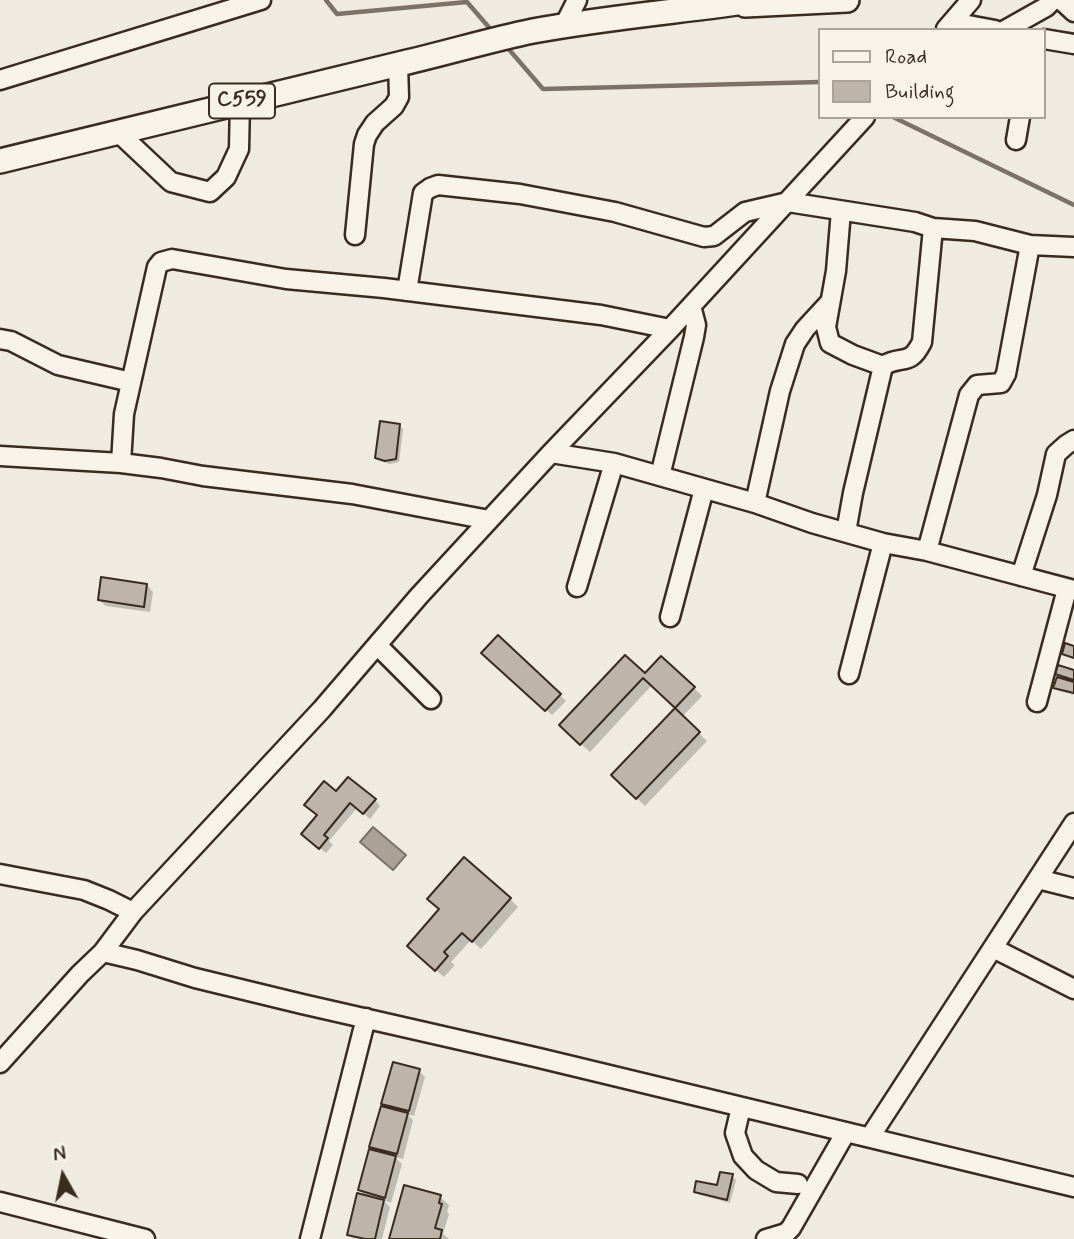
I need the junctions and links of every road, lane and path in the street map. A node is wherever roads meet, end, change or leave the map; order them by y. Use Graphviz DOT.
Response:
graph roads {
  1 [pos="261,0"];
  2 [pos="577,0"];
  3 [pos="759,0"];
  4 [pos="847,0"];
  5 [pos="971,0"];
  6 [pos="1053,0"];
  7 [pos="1061,0"];
  8 [pos="714,6"];
  9 [pos="1074,12"];
  10 [pos="564,26"];
  11 [pos="949,26"];
  12 [pos="972,28"];
  13 [pos="1009,28"];
  14 [pos="1046,39"];
  15 [pos="1074,44"];
  16 [pos="398,64"];
  17 [pos="0,79"];
  18 [pos="240,102"];
  19 [pos="863,119"];
  20 [pos="1020,119"];
  21 [pos="119,133"];
  22 [pos="1016,140"];
  23 [pos="0,161"];
  24 [pos="788,202"];
  25 [pos="841,211"];
  26 [pos="933,228"];
  27 [pos="355,235"];
  28 [pos="1030,244"];
  29 [pos="1074,247"];
  30 [pos="407,290"];
  31 [pos="829,303"];
  32 [pos="691,306"];
  33 [pos="670,329"];
  34 [pos="0,339"];
  35 [pos="883,366"];
  36 [pos="131,382"];
  37 [pos="1074,440"];
  38 [pos="551,453"];
  39 [pos="0,456"];
  40 [pos="121,463"];
  41 [pos="614,463"];
  42 [pos="660,476"];
  43 [pos="704,489"];
  44 [pos="755,503"];
  45 [pos="489,520"];
  46 [pos="846,532"];
  47 [pos="883,543"];
  48 [pos="927,551"];
  49 [pos="1021,576"];
  50 [pos="577,587"];
  51 [pos="1071,589"];
  52 [pos="670,617"];
  53 [pos="377,645"];
  54 [pos="849,674"];
  55 [pos="431,699"];
  56 [pos="1037,702"];
  57 [pos="1074,823"];
  58 [pos="0,874"];
  59 [pos="1038,879"];
  60 [pos="1074,888"];
  61 [pos="133,912"];
  62 [pos="993,948"];
  63 [pos="103,952"];
  64 [pos="1074,989"];
  65 [pos="366,1018"];
  66 [pos="0,1063"];
  67 [pos="741,1107"];
  68 [pos="846,1132"];
  69 [pos="870,1137"];
  70 [pos="798,1184"];
  71 [pos="1074,1187"];
  72 [pos="0,1202"];
  73 [pos="145,1239"];
  74 [pos="310,1239"];
  75 [pos="766,1239"];
  1 -- 17 [label="street"];
  2 -- 10 [label="street"];
  3 -- 8 [label="main road, C559"];
  4 -- 8 [label="main road, C559"];
  5 -- 11 [label="street"];
  6 -- 13 [label="street"];
  7 -- 9 [label="street"];
  8 -- 10 [label="main road, C559"];
  10 -- 16 [label="main road, C559"];
  11 -- 12 [label="street"];
  14 -- 15 [label="street"];
  16 -- 18 [label="main road, C559"];
  16 -- 27 [label="street"];
  18 -- 21 [label="main road, C559"];
  18 -- 21 [label="street"];
  19 -- 24 [label="street"];
  20 -- 22 [label="street"];
  21 -- 23 [label="main road, C559"];
  24 -- 25 [label="street"];
  24 -- 30 [label="street"];
  24 -- 32 [label="street"];
  25 -- 26 [label="street"];
  25 -- 31 [label="street"];
  26 -- 28 [label="street"];
  26 -- 35 [label="street"];
  28 -- 29 [label="street"];
  28 -- 48 [label="street"];
  30 -- 33 [label="street"];
  30 -- 36 [label="street"];
  31 -- 35 [label="street"];
  31 -- 44 [label="street"];
  32 -- 33 [label="street"];
  32 -- 42 [label="street"];
  33 -- 38 [label="street"];
  34 -- 36 [label="street"];
  35 -- 46 [label="street"];
  36 -- 40 [label="street"];
  37 -- 49 [label="street"];
  38 -- 41 [label="street"];
  38 -- 45 [label="street"];
  39 -- 40 [label="street"];
  40 -- 45 [label="street"];
  41 -- 42 [label="street"];
  41 -- 50 [label="street"];
  42 -- 43 [label="street"];
  43 -- 44 [label="street"];
  43 -- 52 [label="street"];
  44 -- 46 [label="street"];
  45 -- 53 [label="street"];
  46 -- 47 [label="street"];
  47 -- 48 [label="street"];
  47 -- 54 [label="street"];
  48 -- 49 [label="street"];
  49 -- 51 [label="street"];
  51 -- 56 [label="street"];
  53 -- 55 [label="street"];
  53 -- 61 [label="street"];
  57 -- 59 [label="street"];
  58 -- 61 [label="street"];
  59 -- 60 [label="street"];
  59 -- 62 [label="street"];
  61 -- 63 [label="street"];
  62 -- 64 [label="street"];
  62 -- 69 [label="street"];
  63 -- 65 [label="street"];
  63 -- 66 [label="street"];
  65 -- 67 [label="street"];
  65 -- 74 [label="street"];
  67 -- 68 [label="street"];
  67 -- 70 [label="street"];
  68 -- 69 [label="street"];
  68 -- 75 [label="street"];
  69 -- 71 [label="street"];
  72 -- 73 [label="street"];
}
